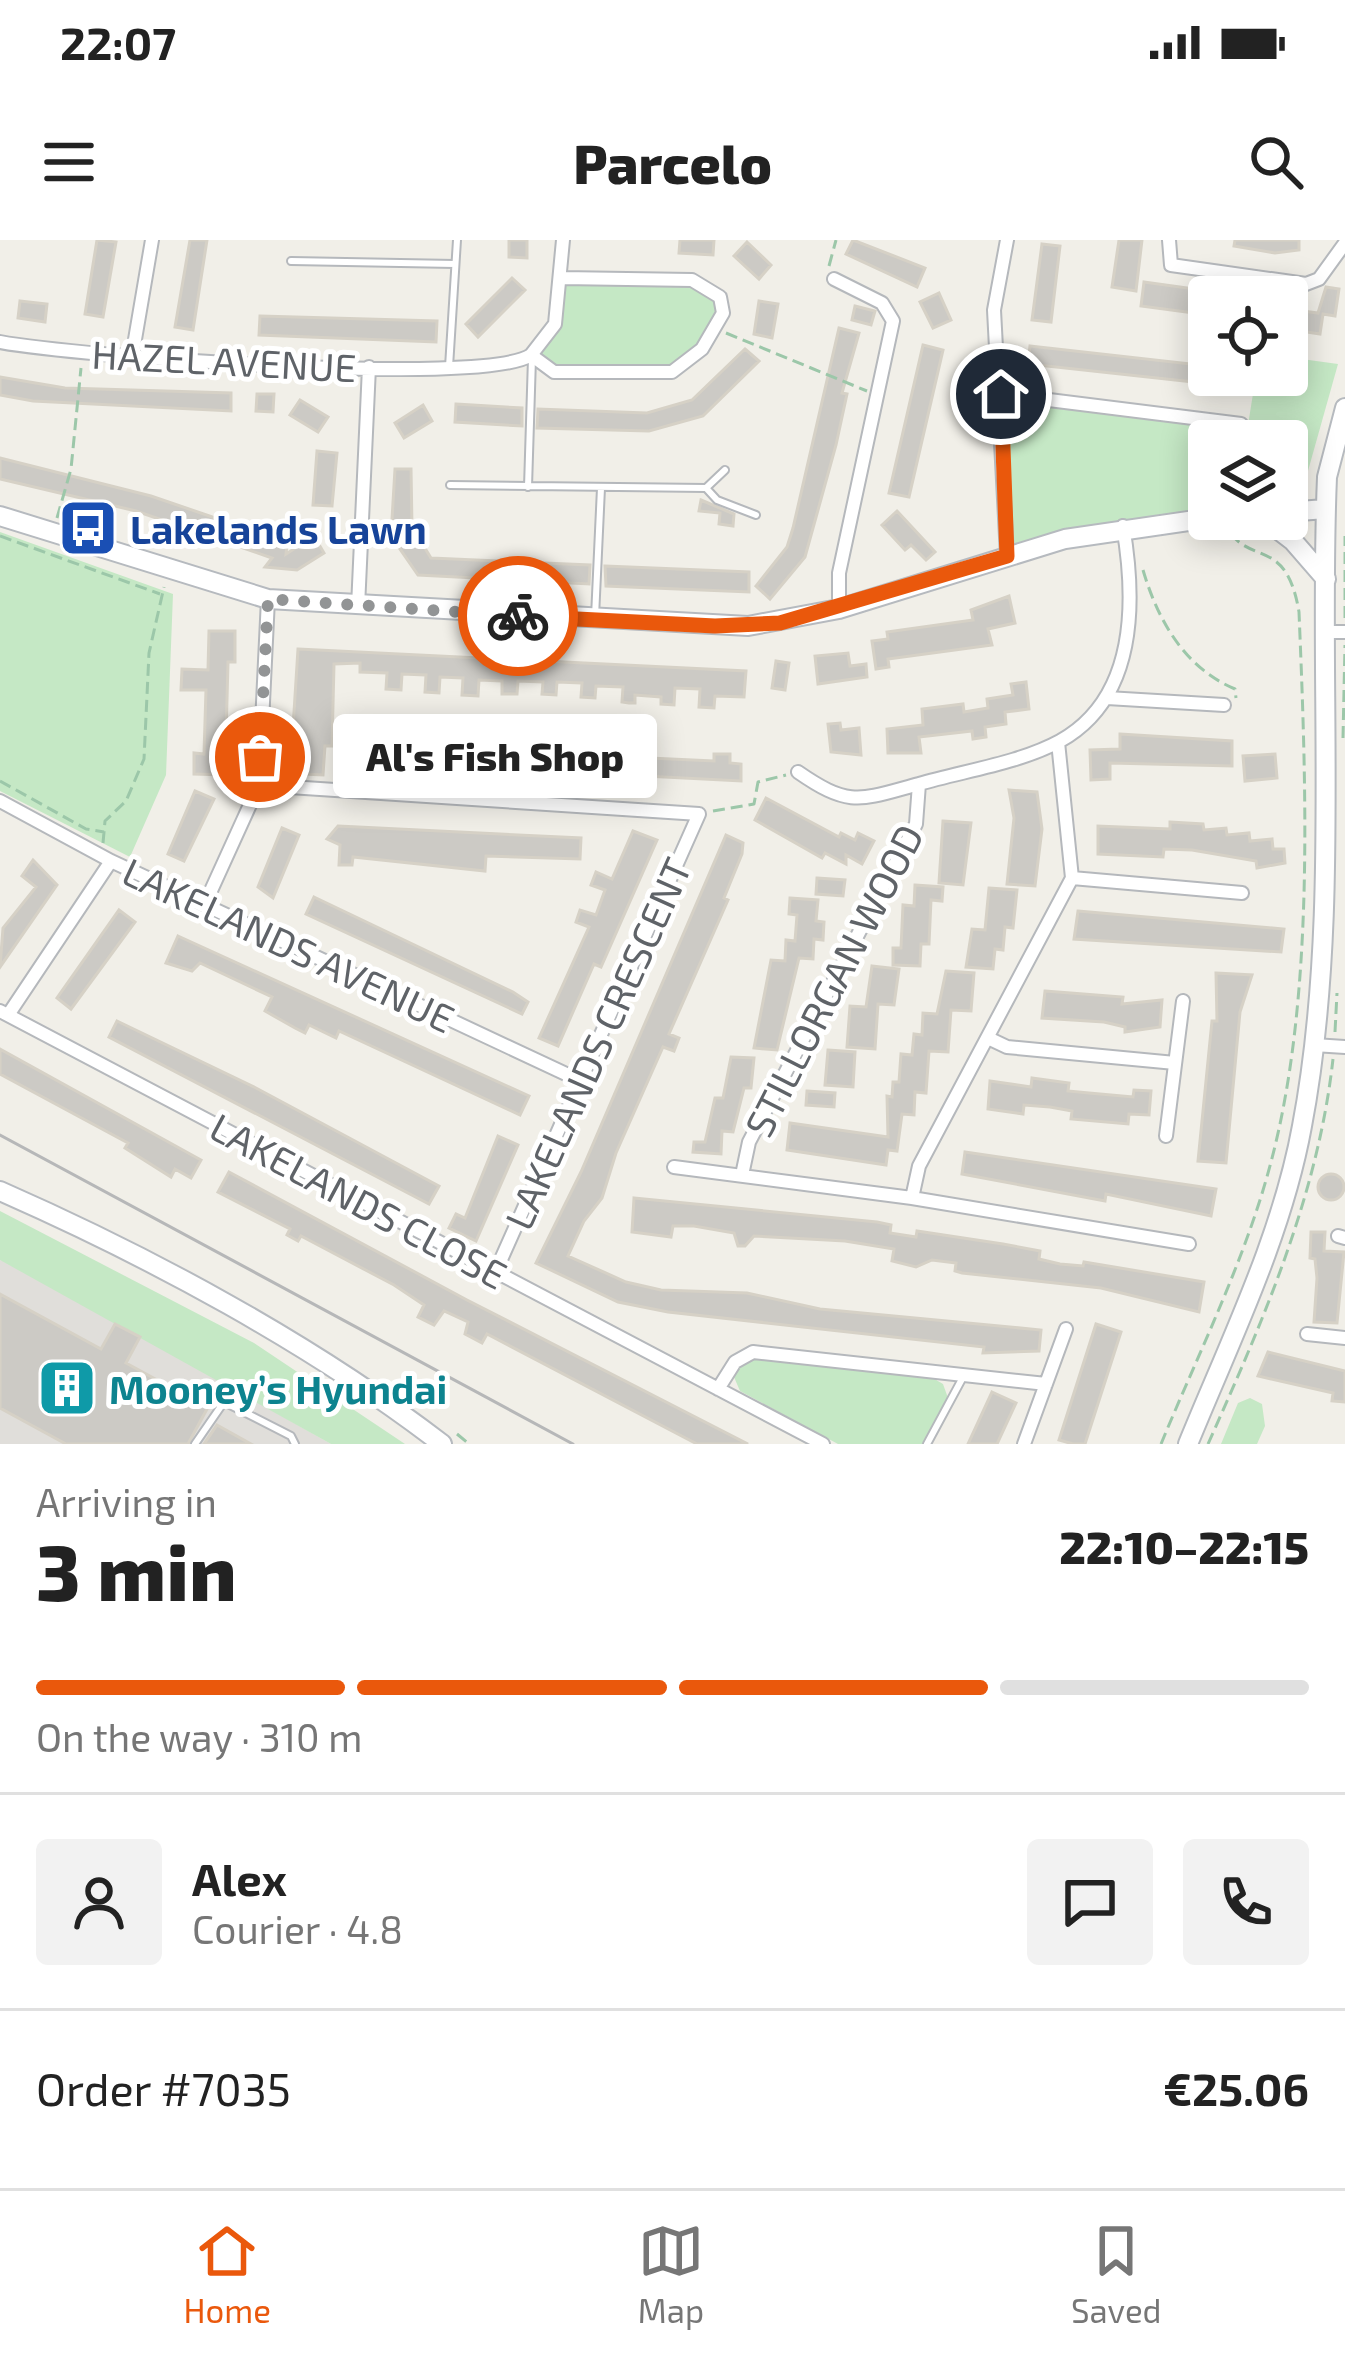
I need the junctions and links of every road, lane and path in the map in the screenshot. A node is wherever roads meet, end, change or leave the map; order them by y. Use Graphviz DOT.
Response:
graph roads {
  1 [pos="152,240"];
  2 [pos="457,240"];
  3 [pos="562,240"];
  4 [pos="836,240"];
  5 [pos="1007,240"];
  6 [pos="1169,240"];
  7 [pos="1345,243"];
  8 [pos="291,261"];
  9 [pos="455,264"];
  10 [pos="562,278"];
  11 [pos="833,279"];
  12 [pos="716,328"];
  13 [pos="0,342"];
  14 [pos="82,354"];
  15 [pos="532,356"];
  16 [pos="132,357"];
  17 [pos="369,367"];
  18 [pos="449,367"];
  19 [pos="1001,394"];
  20 [pos="880,397"];
  21 [pos="1345,408"];
  22 [pos="1209,420"];
  23 [pos="725,470"];
  24 [pos="451,485"];
  25 [pos="528,487"];
  26 [pos="601,488"];
  27 [pos="706,488"];
  28 [pos="1325,509"];
  29 [pos="1308,510"];
  30 [pos="756,515"];
  31 [pos="0,516"];
  32 [pos="1188,520"];
  33 [pos="1123,526"];
  34 [pos="53,531"];
  35 [pos="0,536"];
  36 [pos="1234,540"];
  37 [pos="1292,540"];
  38 [pos="1127,550"];
  39 [pos="1007,556"];
  40 [pos="170,568"];
  41 [pos="1326,579"];
  42 [pos="162,595"];
  43 [pos="268,599"];
  44 [pos="358,607"];
  45 [pos="839,609"];
  46 [pos="595,620"];
  47 [pos="1335,632"];
  48 [pos="1107,698"];
  49 [pos="1231,707"];
  50 [pos="1323,718"];
  51 [pos="1344,719"];
  52 [pos="1058,742"];
  53 [pos="798,772"];
  54 [pos="0,782"];
  55 [pos="919,784"];
  56 [pos="259,785"];
  57 [pos="0,801"];
  58 [pos="700,814"];
  59 [pos="104,832"];
  60 [pos="104,858"];
  61 [pos="1072,878"];
  62 [pos="1242,893"];
  63 [pos="205,906"];
  64 [pos="1184,1001"];
  65 [pos="4,1013"];
  66 [pos="988,1039"];
  67 [pos="1314,1045"];
  68 [pos="1345,1047"];
  69 [pos="1175,1063"];
  70 [pos="581,1081"];
  71 [pos="1166,1136"];
  72 [pos="674,1167"];
  73 [pos="742,1175"];
  74 [pos="0,1191"];
  75 [pos="912,1198"];
  76 [pos="1189,1244"];
  77 [pos="495,1273"];
  78 [pos="1066,1329"];
  79 [pos="1307,1334"];
  80 [pos="1345,1338"];
  81 [pos="964,1375"];
  82 [pos="1046,1384"];
  83 [pos="718,1389"];
  84 [pos="195,1444"];
  85 [pos="295,1444"];
  86 [pos="442,1444"];
  87 [pos="823,1444"];
  88 [pos="927,1444"];
  89 [pos="1024,1444"];
  90 [pos="1161,1444"];
  91 [pos="1188,1444"];
  1 -- 16 [label="street"];
  2 -- 9 [label="lane"];
  3 -- 10 [label="street"];
  4 -- 11 [label="path"];
  5 -- 19 [label="street"];
  6 -- 7 [label="street"];
  8 -- 9 [label="lane"];
  9 -- 18 [label="lane"];
  10 -- 12 [label="street"];
  10 -- 15 [label="street"];
  11 -- 20 [label="street"];
  12 -- 15 [label="street"];
  12 -- 20 [label="path"];
  13 -- 14 [label="street, HAZEL AVENUE"];
  14 -- 16 [label="street, HAZEL AVENUE"];
  14 -- 34 [label="path"];
  15 -- 18 [label="street, HAZEL AVENUE"];
  15 -- 25 [label="lane"];
  16 -- 17 [label="street, HAZEL AVENUE"];
  17 -- 18 [label="street, HAZEL AVENUE"];
  17 -- 44 [label="street"];
  19 -- 22 [label="street"];
  19 -- 39 [label="street"];
  20 -- 45 [label="street"];
  21 -- 28 [label="street"];
  23 -- 27 [label="lane"];
  24 -- 25 [label="lane"];
  25 -- 26 [label="lane"];
  26 -- 27 [label="lane"];
  26 -- 46 [label="lane"];
  27 -- 30 [label="lane"];
  28 -- 29 [label="street"];
  28 -- 41 [label="street"];
  31 -- 34 [label="street"];
  32 -- 33 [label="street"];
  33 -- 38 [label="street, STILLORGAN WOOD"];
  33 -- 39 [label="street"];
  34 -- 40 [label="street"];
  35 -- 42 [label="path"];
  36 -- 90 [label="path"];
  37 -- 41 [label="street"];
  38 -- 48 [label="street, STILLORGAN WOOD"];
  38 -- 49 [label="path"];
  39 -- 45 [label="street"];
  40 -- 42 [label="path"];
  40 -- 43 [label="street"];
  41 -- 47 [label="street"];
  42 -- 59 [label="path"];
  43 -- 44 [label="street"];
  43 -- 56 [label="street"];
  44 -- 46 [label="street"];
  45 -- 46 [label="street"];
  47 -- 50 [label="street"];
  48 -- 49 [label="street"];
  48 -- 52 [label="street, STILLORGAN WOOD"];
  50 -- 51 [label="street"];
  50 -- 67 [label="street"];
  52 -- 55 [label="street, STILLORGAN WOOD"];
  52 -- 61 [label="street"];
  53 -- 55 [label="street, STILLORGAN WOOD"];
  53 -- 58 [label="path"];
  54 -- 59 [label="path"];
  55 -- 73 [label="street, STILLORGAN WOOD"];
  56 -- 58 [label="street"];
  56 -- 63 [label="street"];
  57 -- 60 [label="street, LAKELANDS AVENUE"];
  58 -- 70 [label="street, LAKELANDS CRESCENT"];
  59 -- 60 [label="path"];
  60 -- 63 [label="street, LAKELANDS AVENUE"];
  60 -- 65 [label="street"];
  61 -- 62 [label="street"];
  61 -- 66 [label="street"];
  63 -- 70 [label="street, LAKELANDS AVENUE"];
  64 -- 69 [label="street"];
  65 -- 77 [label="street, LAKELANDS CLOSE"];
  66 -- 69 [label="street"];
  66 -- 75 [label="street"];
  67 -- 68 [label="street"];
  67 -- 91 [label="street"];
  69 -- 71 [label="street"];
  70 -- 77 [label="street, LAKELANDS CRESCENT"];
  72 -- 73 [label="street, STILLORGAN WOOD"];
  73 -- 75 [label="street, STILLORGAN WOOD"];
  74 -- 86 [label="street"];
  75 -- 76 [label="street, STILLORGAN WOOD"];
  77 -- 83 [label="street, LAKELANDS CLOSE"];
  78 -- 82 [label="street"];
  79 -- 80 [label="street"];
  81 -- 82 [label="street"];
  81 -- 83 [label="street"];
  81 -- 88 [label="lane"];
  82 -- 89 [label="street"];
  83 -- 87 [label="street, LAKELANDS CLOSE"];
  84 -- 85 [label="lane"];
}
